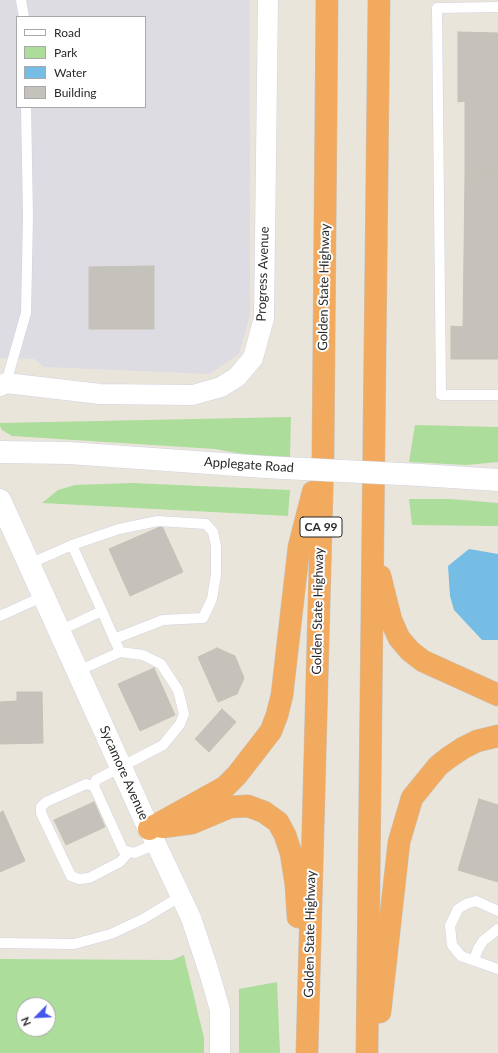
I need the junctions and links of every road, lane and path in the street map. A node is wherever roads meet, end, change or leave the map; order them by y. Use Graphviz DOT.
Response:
graph roads {
  1 [pos="21,0"];
  2 [pos="268,0"];
  3 [pos="327,0"];
  4 [pos="379,0"];
  5 [pos="498,7"];
  6 [pos="24,16"];
  7 [pos="26,108"];
  8 [pos="3,384"];
  9 [pos="498,395"];
  10 [pos="0,452"];
  11 [pos="322,454"];
  12 [pos="498,480"];
  13 [pos="0,500"];
  14 [pos="72,545"];
  15 [pos="372,545"];
  16 [pos="29,564"];
  17 [pos="44,596"];
  18 [pos="102,612"];
  19 [pos="0,616"];
  20 [pos="59,631"];
  21 [pos="114,639"];
  22 [pos="120,652"];
  23 [pos="78,671"];
  24 [pos="498,695"];
  25 [pos="498,736"];
  26 [pos="121,766"];
  27 [pos="94,786"];
  28 [pos="153,836"];
  29 [pos="129,852"];
  30 [pos="181,896"];
  31 [pos="498,911"];
  32 [pos="498,929"];
  33 [pos="0,943"];
  34 [pos="474,960"];
  35 [pos="498,969"];
  36 [pos="220,1053"];
  37 [pos="307,1053"];
  38 [pos="367,1053"];
  39 [pos="376,1053"];
  1 -- 6 [label="lane"];
  2 -- 8 [label="street, Progress Avenue"];
  3 -- 11 [label="highway, Golden State Highway / CA 99"];
  4 -- 15 [label="highway"];
  5 -- 9 [label="lane"];
  7 -- 8 [label="lane"];
  10 -- 12 [label="main road, Applegate Road, bridge"];
  11 -- 28 [label="highway"];
  11 -- 37 [label="highway, Golden State Highway / CA 99"];
  13 -- 16 [label="main road, Sycamore Avenue"];
  14 -- 16 [label="lane"];
  14 -- 18 [label="lane"];
  14 -- 21 [label="lane"];
  15 -- 24 [label="highway"];
  15 -- 38 [label="highway"];
  16 -- 17 [label="main road, Sycamore Avenue"];
  17 -- 19 [label="lane"];
  17 -- 20 [label="main road, Sycamore Avenue"];
  18 -- 20 [label="lane"];
  18 -- 21 [label="lane"];
  20 -- 23 [label="main road, Sycamore Avenue"];
  21 -- 22 [label="lane"];
  22 -- 23 [label="lane"];
  22 -- 26 [label="lane"];
  23 -- 26 [label="main road, Sycamore Avenue"];
  25 -- 39 [label="highway"];
  26 -- 27 [label="lane"];
  26 -- 28 [label="main road, Sycamore Avenue"];
  27 -- 29 [label="lane"];
  27 -- 29 [label="lane"];
  28 -- 29 [label="lane"];
  28 -- 30 [label="street, Sycamore Avenue"];
  28 -- 37 [label="highway"];
  30 -- 33 [label="lane"];
  30 -- 36 [label="street, Sycamore Avenue"];
  31 -- 34 [label="lane"];
  32 -- 34 [label="lane"];
  34 -- 35 [label="lane"];
}
